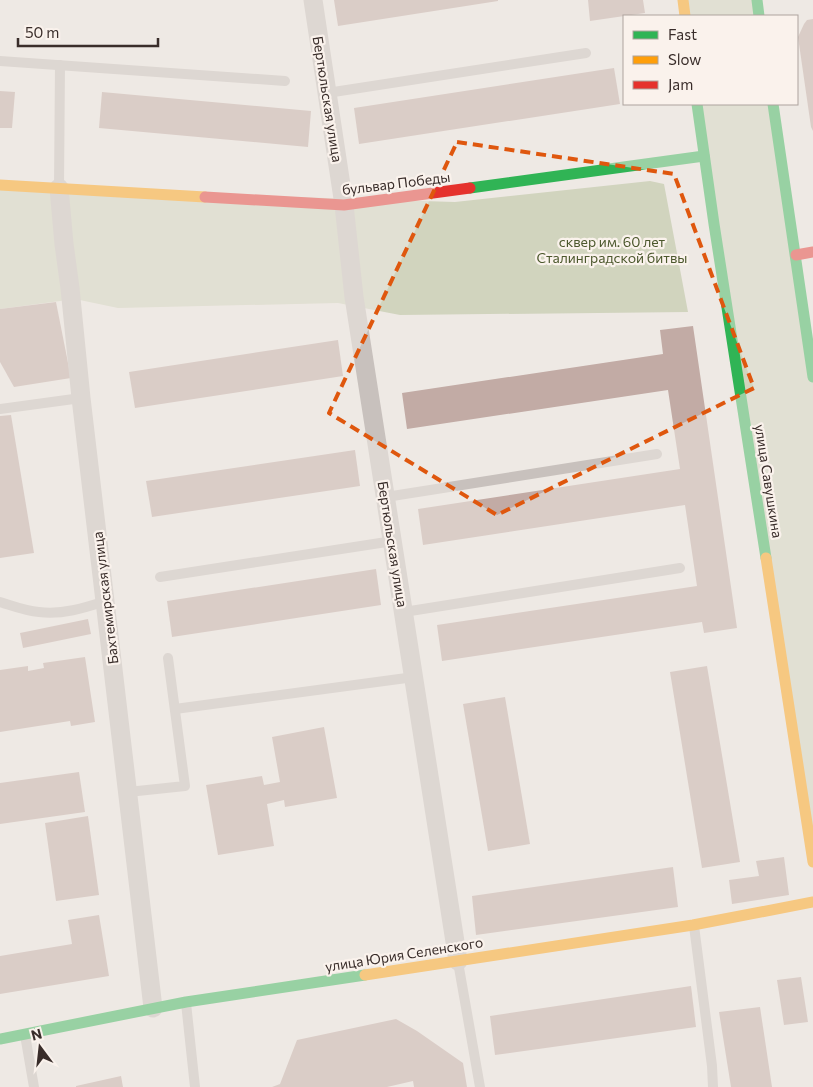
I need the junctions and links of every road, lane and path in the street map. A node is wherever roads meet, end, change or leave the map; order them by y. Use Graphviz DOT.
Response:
graph roads {
  1 [pos="312,0"];
  2 [pos="683,0"];
  3 [pos="757,0"];
  4 [pos="685,15"];
  5 [pos="759,15"];
  6 [pos="586,53"];
  7 [pos="0,60"];
  8 [pos="60,65"];
  9 [pos="285,82"];
  10 [pos="327,93"];
  11 [pos="697,105"];
  12 [pos="773,105"];
  13 [pos="704,156"];
  14 [pos="0,185"];
  15 [pos="58,188"];
  16 [pos="344,206"];
  17 [pos="813,252"];
  18 [pos="796,255"];
  19 [pos="813,377"];
  20 [pos="81,398"];
  21 [pos="0,409"];
  22 [pos="657,454"];
  23 [pos="386,497"];
  24 [pos="393,542"];
  25 [pos="680,568"];
  26 [pos="160,577"];
  27 [pos="106,601"];
  28 [pos="0,602"];
  29 [pos="404,612"];
  30 [pos="168,658"];
  31 [pos="414,677"];
  32 [pos="175,708"];
  33 [pos="128,792"];
  34 [pos="813,862"];
  35 [pos="813,902"];
  36 [pos="693,925"];
  37 [pos="458,961"];
  38 [pos="186,1002"];
  39 [pos="153,1008"];
  40 [pos="25,1034"];
  41 [pos="0,1039"];
  42 [pos="34,1087"];
  43 [pos="195,1087"];
  44 [pos="480,1087"];
  45 [pos="714,1087"];
  1 -- 10 [label="street, Бертюльская улица"];
  2 -- 4 [label="main road"];
  3 -- 5 [label="main road"];
  6 -- 10 [label="lane"];
  7 -- 8 [label="lane"];
  8 -- 9 [label="lane"];
  8 -- 15 [label="lane"];
  10 -- 16 [label="street, Бертюльская улица"];
  11 -- 13 [label="main road, улица Савушкина"];
  12 -- 18 [label="main road"];
  13 -- 16 [label="main road, бульвар Победы"];
  13 -- 34 [label="main road, улица Савушкина"];
  14 -- 15 [label="main road, бульвар Победы"];
  15 -- 16 [label="main road, бульвар Победы"];
  15 -- 20 [label="street, Бахтемирская улица"];
  16 -- 23 [label="street, Бертюльская улица"];
  17 -- 18 [label="main road"];
  18 -- 19 [label="main road"];
  20 -- 21 [label="lane"];
  20 -- 27 [label="street, Бахтемирская улица"];
  22 -- 23 [label="lane"];
  23 -- 24 [label="street, Бертюльская улица"];
  24 -- 26 [label="lane"];
  24 -- 29 [label="street, Бертюльская улица"];
  25 -- 29 [label="lane"];
  27 -- 28 [label="lane"];
  27 -- 33 [label="street, Бахтемирская улица"];
  29 -- 31 [label="street, Бертюльская улица"];
  30 -- 32 [label="lane"];
  31 -- 32 [label="lane"];
  31 -- 37 [label="street, Бертюльская улица"];
  32 -- 33 [label="lane"];
  33 -- 39 [label="street, Бахтемирская улица"];
  35 -- 36 [label="main road, улица Юрия Селенского"];
  36 -- 37 [label="main road, улица Юрия Селенского"];
  36 -- 45 [label="lane"];
  37 -- 38 [label="main road, улица Юрия Селенского"];
  37 -- 44 [label="lane, Бертюльская улица"];
  38 -- 39 [label="main road, улица Юрия Селенского"];
  38 -- 43 [label="lane"];
  39 -- 40 [label="main road, улица Юрия Селенского"];
  40 -- 41 [label="main road, улица Юрия Селенского"];
  40 -- 42 [label="lane"];
}
